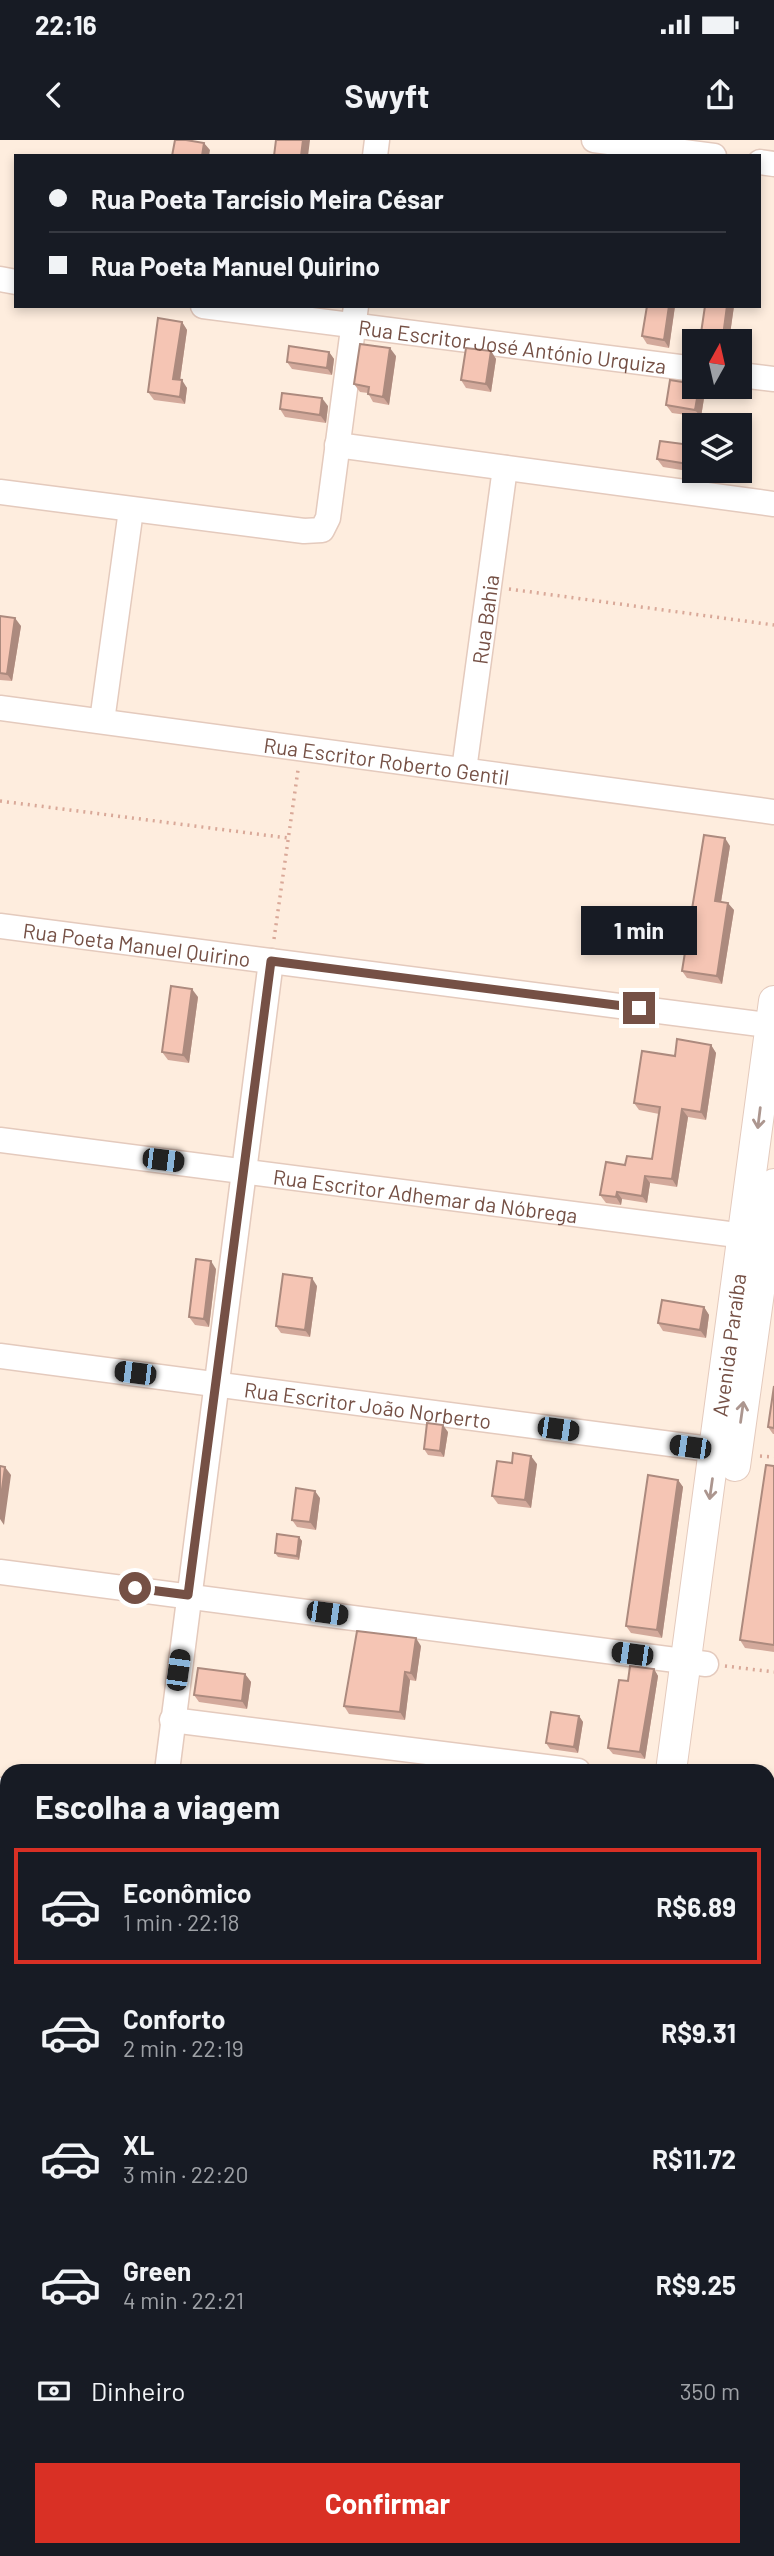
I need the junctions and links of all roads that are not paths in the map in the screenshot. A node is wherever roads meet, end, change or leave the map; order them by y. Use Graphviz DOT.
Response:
graph roads {
  1 [pos="594,140"];
  2 [pos="699,154"];
  3 [pos="233,308"];
  4 [pos="355,316"];
  5 [pos="682,367"];
  6 [pos="752,376"];
  7 [pos="774,379"];
  8 [pos="337,445"];
  9 [pos="505,468"];
  10 [pos="0,492"];
  11 [pos="774,504"];
  12 [pos="131,510"];
  13 [pos="0,708"];
  14 [pos="102,721"];
  15 [pos="464,770"];
  16 [pos="774,812"];
  17 [pos="0,926"];
  18 [pos="271,961"];
  19 [pos="773,1017"];
  20 [pos="0,1140"];
  21 [pos="244,1170"];
  22 [pos="774,1184"];
  23 [pos="755,1237"];
  24 [pos="0,1356"];
  25 [pos="215,1383"];
  26 [pos="726,1452"];
  27 [pos="0,1572"];
  28 [pos="188,1595"];
  29 [pos="697,1662"];
  30 [pos="172,1720"];
  31 [pos="168,1764"];
  32 [pos="522,1764"];
  33 [pos="673,1764"];
  34 [pos="692,1764"];
  1 -- 2 [label="street"];
  3 -- 4 [label="street, Rua Escritor José António Urquiza"];
  4 -- 5 [label="street, Rua Escritor José António Urquiza"];
  4 -- 8 [label="street"];
  6 -- 7 [label="street"];
  8 -- 9 [label="street"];
  8 -- 12 [label="street"];
  9 -- 11 [label="street"];
  9 -- 15 [label="street, Rua Bahia"];
  10 -- 12 [label="street"];
  12 -- 14 [label="street"];
  13 -- 14 [label="street, Rua Escritor Roberto Gentil"];
  14 -- 15 [label="street, Rua Escritor Roberto Gentil"];
  15 -- 16 [label="street, Rua Escritor Roberto Gentil"];
  17 -- 18 [label="street, Rua Poeta Manuel Quirino"];
  18 -- 19 [label="street, Rua Poeta Manuel Quirino"];
  18 -- 21 [label="street"];
  19 -- 23 [label="street, Avenida Paraíba, one-way"];
  20 -- 21 [label="street, Rua Escritor Adhemar da Nóbrega"];
  21 -- 23 [label="street, Rua Escritor Adhemar da Nóbrega"];
  21 -- 25 [label="street"];
  22 -- 23 [label="street, Avenida Paraíba"];
  23 -- 26 [label="street, Avenida Paraíba"];
  24 -- 25 [label="street, Rua Escritor João Norberto"];
  25 -- 26 [label="street, Rua Escritor João Norberto"];
  25 -- 28 [label="street"];
  26 -- 29 [label="street, Avenida Paraíba"];
  27 -- 28 [label="street"];
  28 -- 29 [label="street"];
  28 -- 30 [label="street"];
  29 -- 33 [label="street, Avenida Paraíba"];
  29 -- 34 [label="street, Avenida Paraíba"];
  30 -- 31 [label="street"];
  30 -- 32 [label="street"];
}
